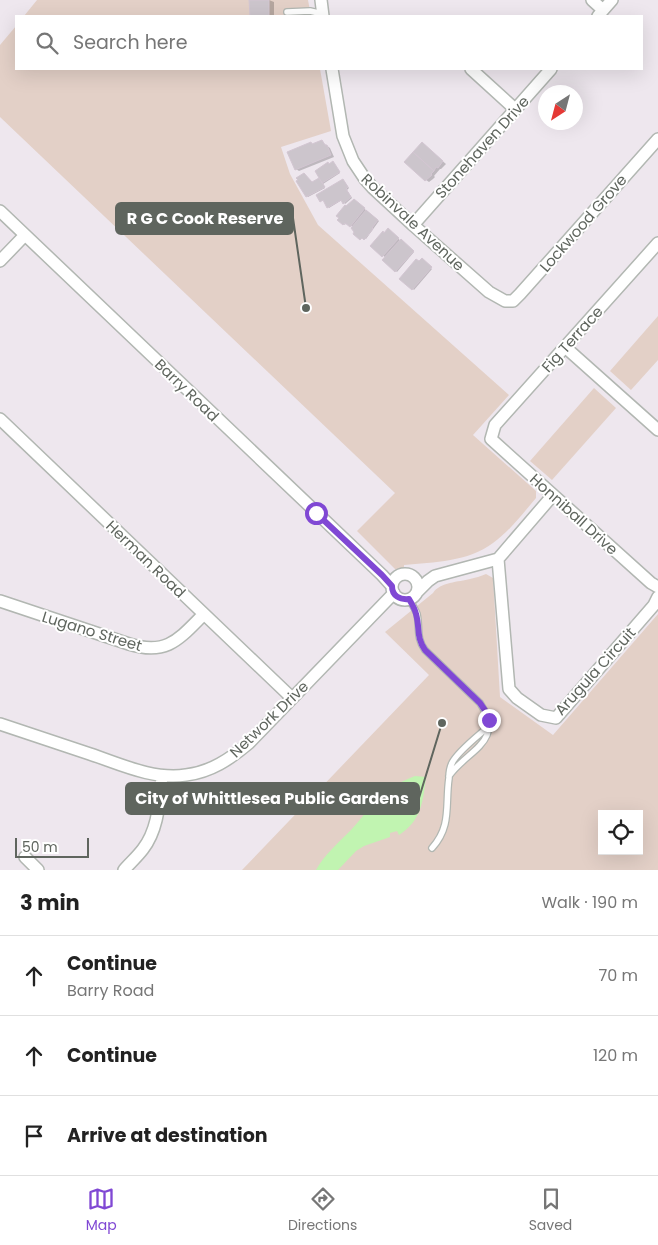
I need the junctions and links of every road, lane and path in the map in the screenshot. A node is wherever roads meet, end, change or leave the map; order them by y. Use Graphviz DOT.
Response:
graph roads {
  1 [pos="321,0"];
  2 [pos="592,0"];
  3 [pos="612,0"];
  4 [pos="287,12"];
  5 [pos="601,13"];
  6 [pos="321,15"];
  7 [pos="332,70"];
  8 [pos="472,70"];
  9 [pos="550,70"];
  10 [pos="515,109"];
  11 [pos="658,138"];
  12 [pos="0,211"];
  13 [pos="413,225"];
  14 [pos="25,235"];
  15 [pos="658,243"];
  16 [pos="0,261"];
  17 [pos="505,301"];
  18 [pos="565,347"];
  19 [pos="0,419"];
  20 [pos="658,430"];
  21 [pos="491,440"];
  22 [pos="553,495"];
  23 [pos="498,559"];
  24 [pos="375,568"];
  25 [pos="404,575"];
  26 [pos="435,576"];
  27 [pos="658,588"];
  28 [pos="393,590"];
  29 [pos="413,596"];
  30 [pos="658,597"];
  31 [pos="0,601"];
  32 [pos="204,614"];
  33 [pos="292,698"];
  34 [pos="0,724"];
  35 [pos="488,727"];
  36 [pos="162,776"];
  37 [pos="449,776"];
  38 [pos="432,848"];
  39 [pos="25,857"];
  40 [pos="38,870"];
  41 [pos="124,870"];
  1 -- 6 [label="street"];
  2 -- 5 [label="street"];
  3 -- 5 [label="street"];
  4 -- 6 [label="lane"];
  7 -- 13 [label="street, Robinvale Avenue"];
  8 -- 10 [label="street"];
  9 -- 10 [label="street, Stonehaven Drive"];
  10 -- 13 [label="street, Stonehaven Drive"];
  11 -- 17 [label="street, Lockwood Grove"];
  12 -- 14 [label="street, Barry Road"];
  13 -- 17 [label="street, Robinvale Avenue"];
  14 -- 16 [label="street"];
  14 -- 24 [label="street, Barry Road"];
  15 -- 18 [label="street, Fig Terrace"];
  18 -- 20 [label="street"];
  18 -- 21 [label="street, Fig Terrace"];
  19 -- 32 [label="street, Herman Road"];
  21 -- 22 [label="street, Honniball Drive"];
  22 -- 23 [label="street"];
  22 -- 27 [label="street, Honniball Drive"];
  23 -- 26 [label="street"];
  23 -- 30 [label="street, Arugula Circuit"];
  24 -- 25 [label="street, Barry Road"];
  24 -- 28 [label="street, Barry Road"];
  25 -- 26 [label="street, Barry Road"];
  25 -- 28 [label="street"];
  25 -- 29 [label="street"];
  26 -- 29 [label="street"];
  28 -- 29 [label="street"];
  28 -- 33 [label="street, Network Drive"];
  29 -- 35 [label="lane"];
  31 -- 32 [label="street, Lugano Street"];
  32 -- 33 [label="street, Herman Road"];
  33 -- 36 [label="street, Network Drive"];
  34 -- 36 [label="street, Network Drive"];
  35 -- 37 [label="lane"];
  35 -- 37 [label="lane"];
  36 -- 41 [label="street"];
  37 -- 38 [label="lane"];
  39 -- 40 [label="street"];
}
